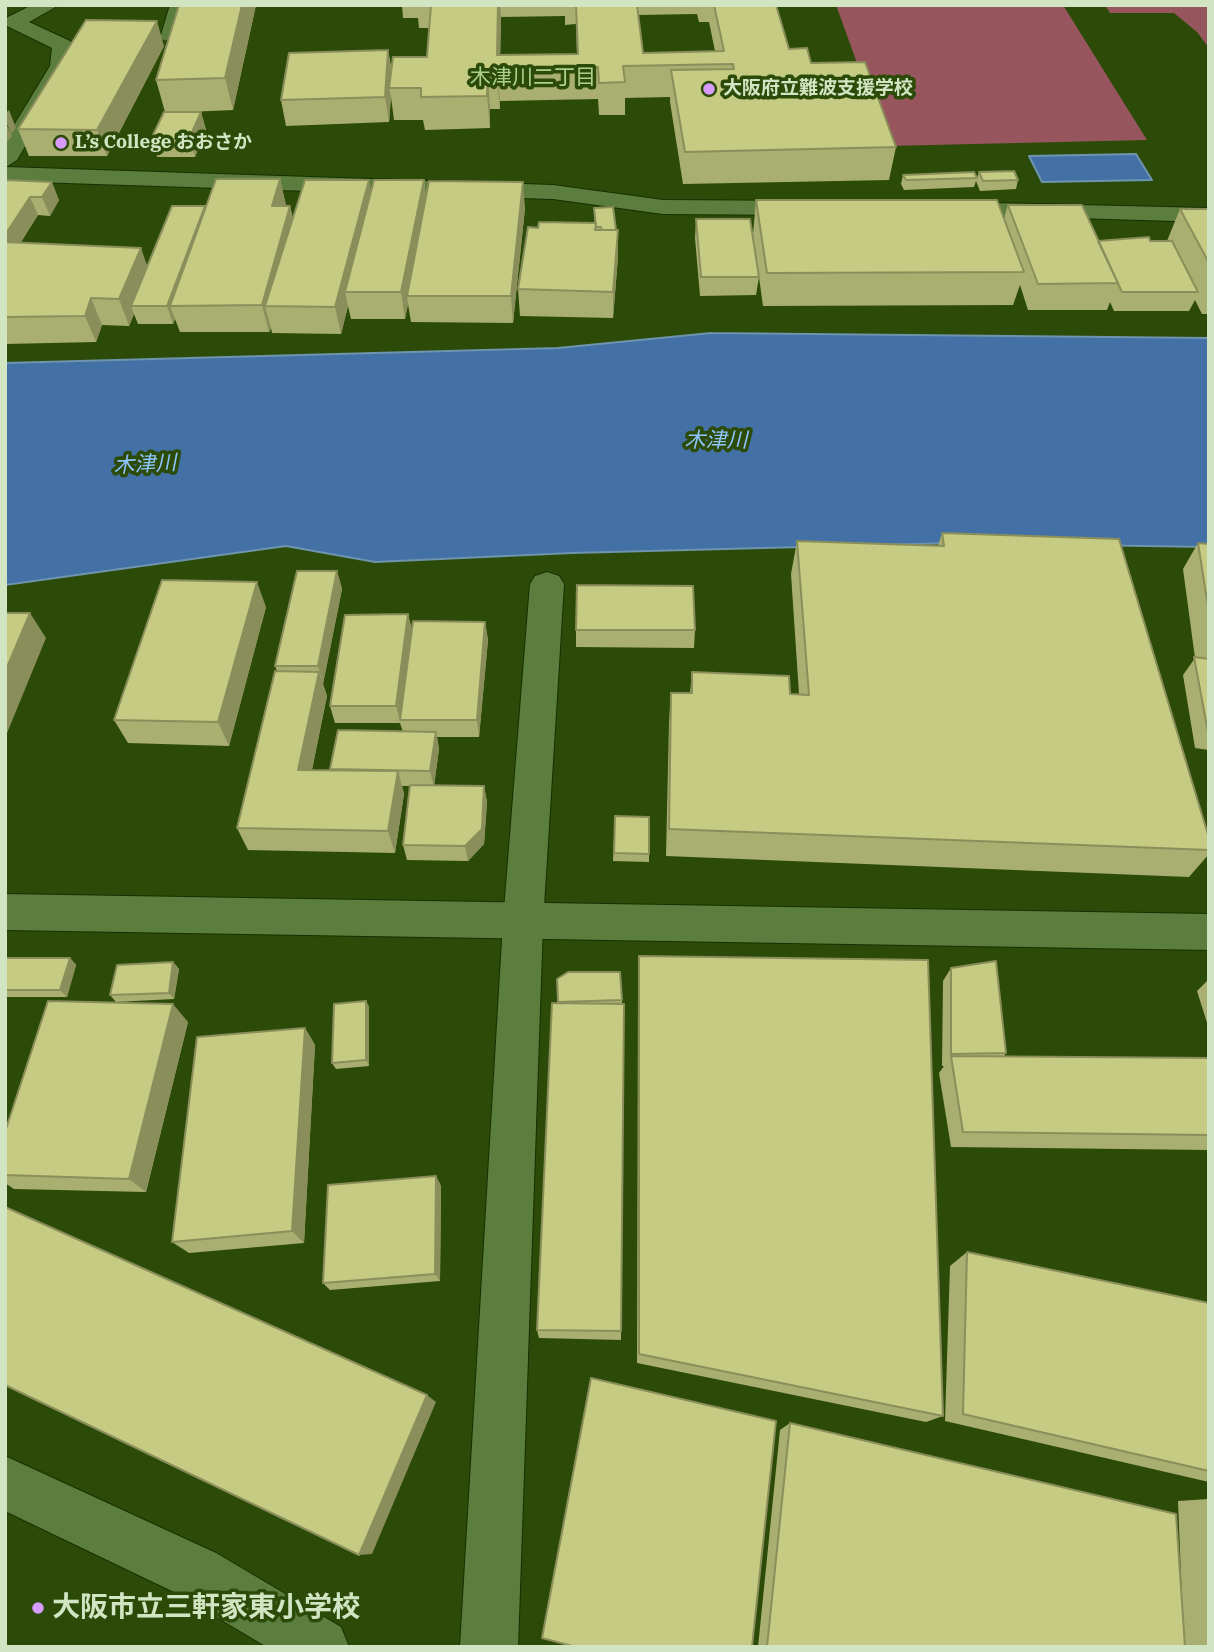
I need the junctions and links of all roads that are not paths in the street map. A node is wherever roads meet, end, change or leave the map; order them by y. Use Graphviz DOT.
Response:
graph roads {
  1 [pos="48,5"];
  2 [pos="175,5"];
  3 [pos="165,38"];
  4 [pos="5,160"];
  5 [pos="5,174"];
  6 [pos="829,208"];
  7 [pos="925,209"];
  8 [pos="1209,215"];
  9 [pos="547,584"];
  10 [pos="5,912"];
  11 [pos="523,923"];
  12 [pos="1209,932"];
  13 [pos="5,1483"];
  14 [pos="321,1647"];
  15 [pos="489,1647"];
  1 -- 4 [label="street"];
  2 -- 3 [label="lane"];
  5 -- 6 [label="street"];
  7 -- 8 [label="street"];
  9 -- 11 [label="street"];
  10 -- 11 [label="street"];
  11 -- 12 [label="street"];
  11 -- 15 [label="street"];
  13 -- 14 [label="street"];
}
